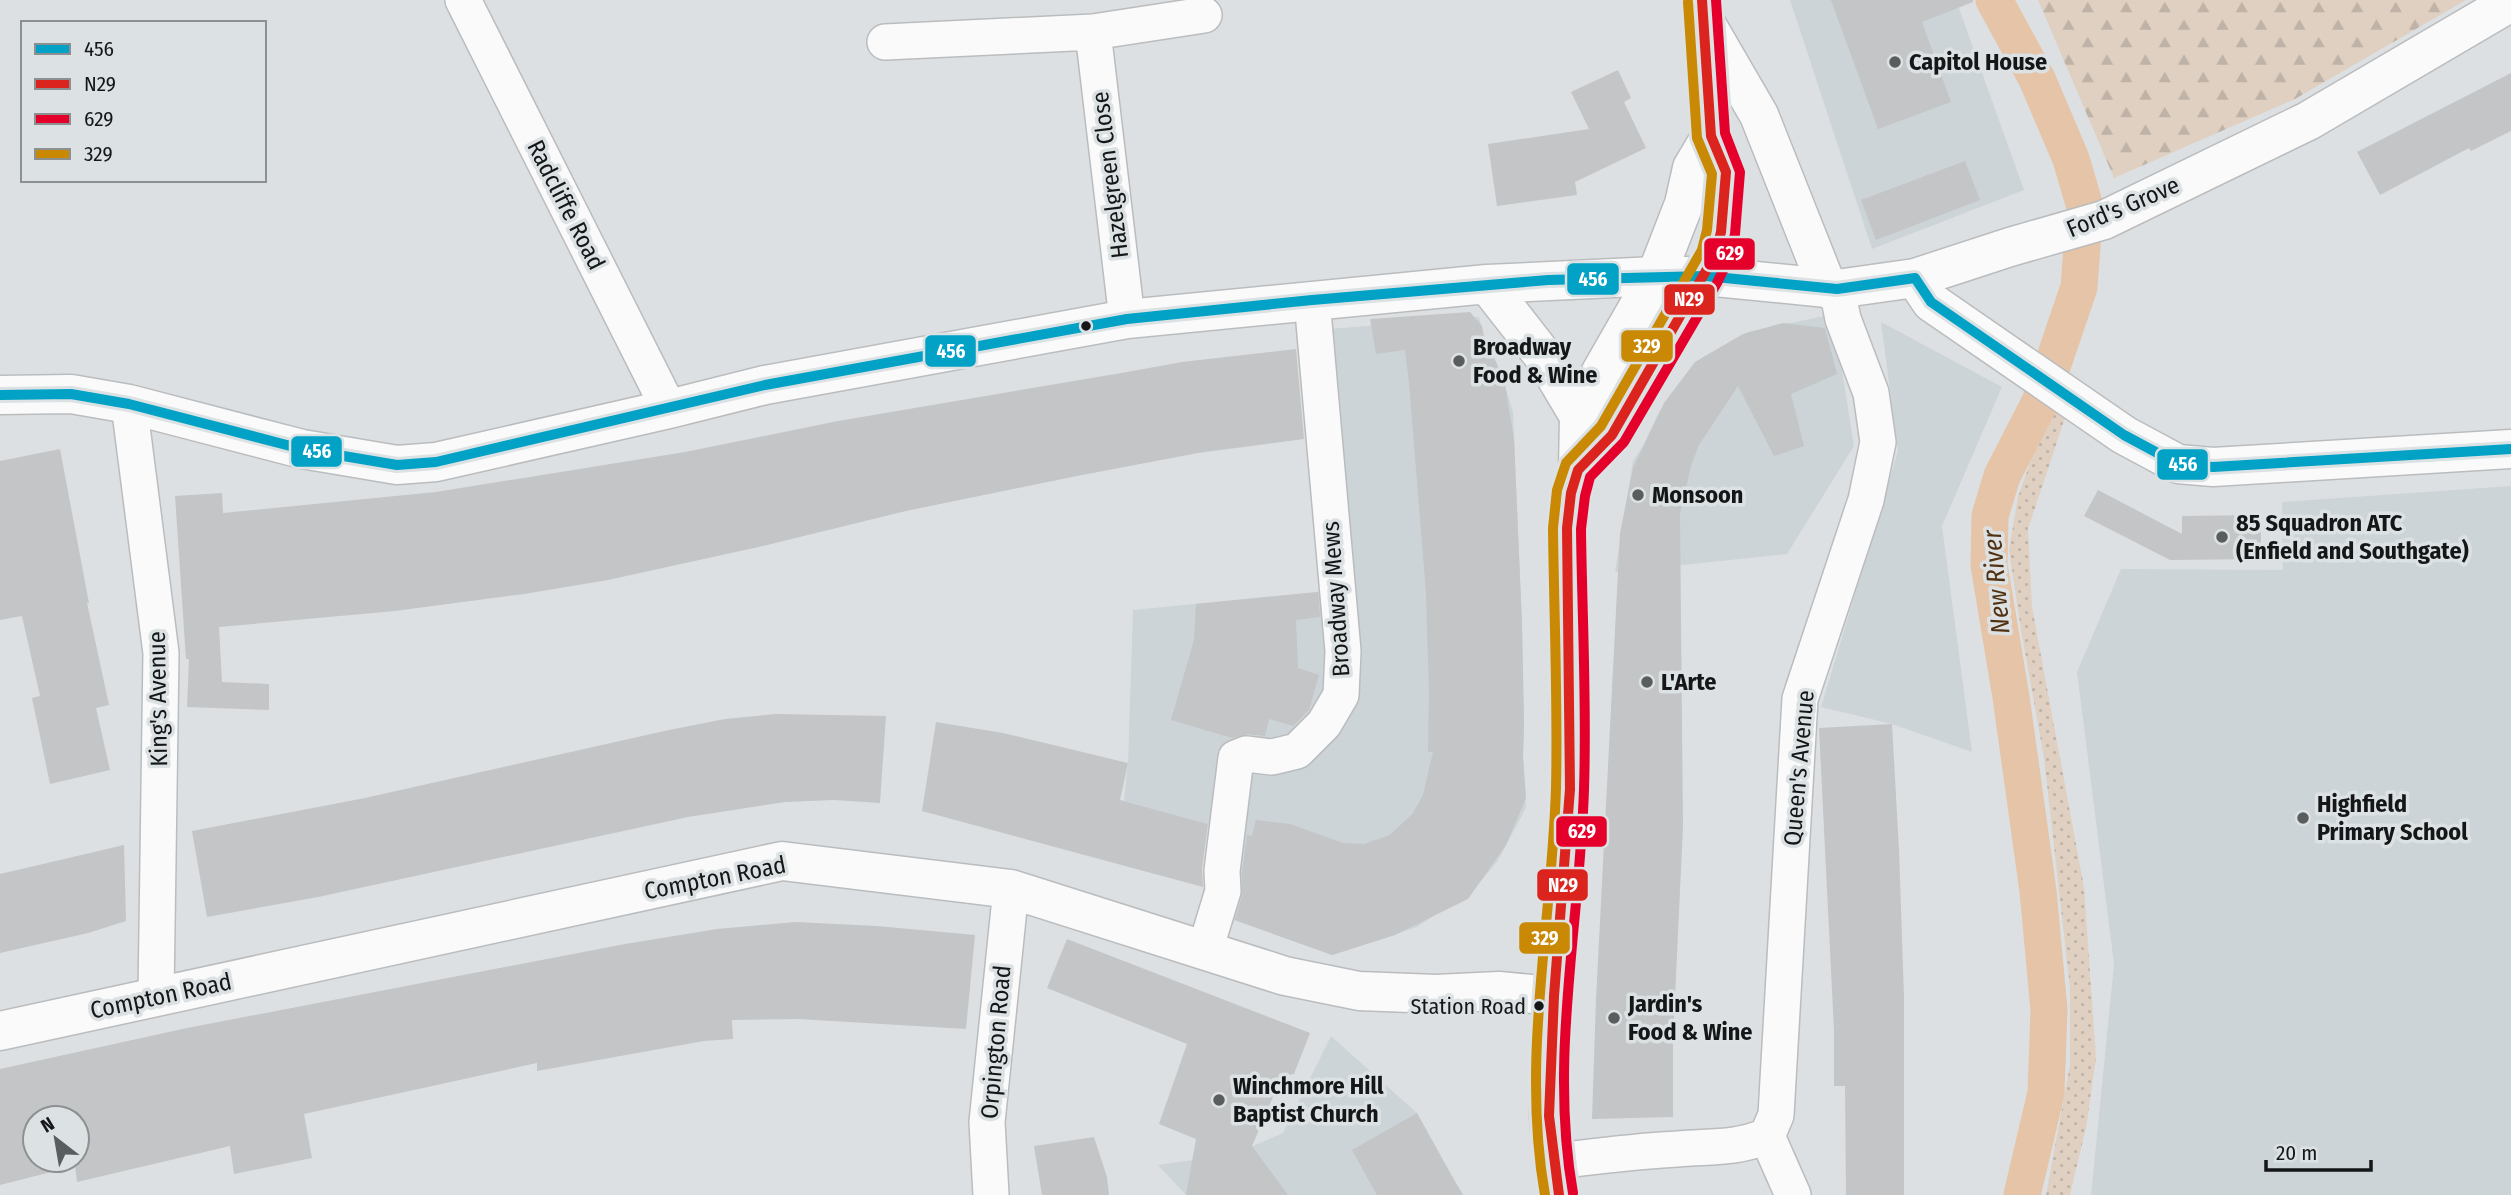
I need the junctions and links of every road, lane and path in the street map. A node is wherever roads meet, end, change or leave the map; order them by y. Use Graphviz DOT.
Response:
graph roads {
  1 [pos="463,0"];
  2 [pos="2511,2"];
  3 [pos="1704,11"];
  4 [pos="1204,15"];
  5 [pos="1093,32"];
  6 [pos="885,42"];
  7 [pos="1711,136"];
  8 [pos="1656,276"];
  9 [pos="1705,276"];
  10 [pos="1915,278"];
  11 [pos="1487,284"];
  12 [pos="1832,289"];
  13 [pos="1312,300"];
  14 [pos="1127,318"];
  15 [pos="0,395"];
  16 [pos="129,404"];
  17 [pos="669,409"];
  18 [pos="1579,416"];
  19 [pos="2511,449"];
  20 [pos="1578,470"];
  21 [pos="1010,889"];
  22 [pos="1205,950"];
  23 [pos="156,996"];
  24 [pos="1554,996"];
  25 [pos="0,1031"];
  26 [pos="1767,1136"];
  27 [pos="1556,1178"];
  28 [pos="991,1195"];
  29 [pos="1793,1195"];
  1 -- 17 [label="street, Radcliffe Road"];
  2 -- 10 [label="street, Ford's Grove"];
  3 -- 7 [label="street"];
  3 -- 12 [label="street"];
  4 -- 5 [label="street"];
  5 -- 6 [label="street"];
  5 -- 14 [label="street, Hazelgreen Close"];
  7 -- 8 [label="street"];
  7 -- 9 [label="street"];
  8 -- 9 [label="street, Ford's Grove"];
  8 -- 11 [label="street"];
  8 -- 18 [label="street"];
  9 -- 12 [label="street, Ford's Grove"];
  9 -- 20 [label="street"];
  10 -- 12 [label="street, Ford's Grove"];
  10 -- 19 [label="street"];
  11 -- 13 [label="street"];
  11 -- 18 [label="street"];
  12 -- 26 [label="street, Queen's Avenue"];
  13 -- 14 [label="street"];
  13 -- 22 [label="street, Broadway Mews"];
  14 -- 17 [label="street"];
  15 -- 16 [label="street"];
  16 -- 17 [label="street"];
  16 -- 23 [label="street, King's Avenue"];
  18 -- 20 [label="street"];
  20 -- 24 [label="street"];
  21 -- 22 [label="street, Compton Road"];
  21 -- 23 [label="street, Compton Road"];
  21 -- 28 [label="street, Orpington Road"];
  22 -- 24 [label="street, Compton Road"];
  23 -- 25 [label="street, Compton Road"];
  24 -- 27 [label="street"];
  26 -- 27 [label="street"];
  26 -- 29 [label="street"];
}
